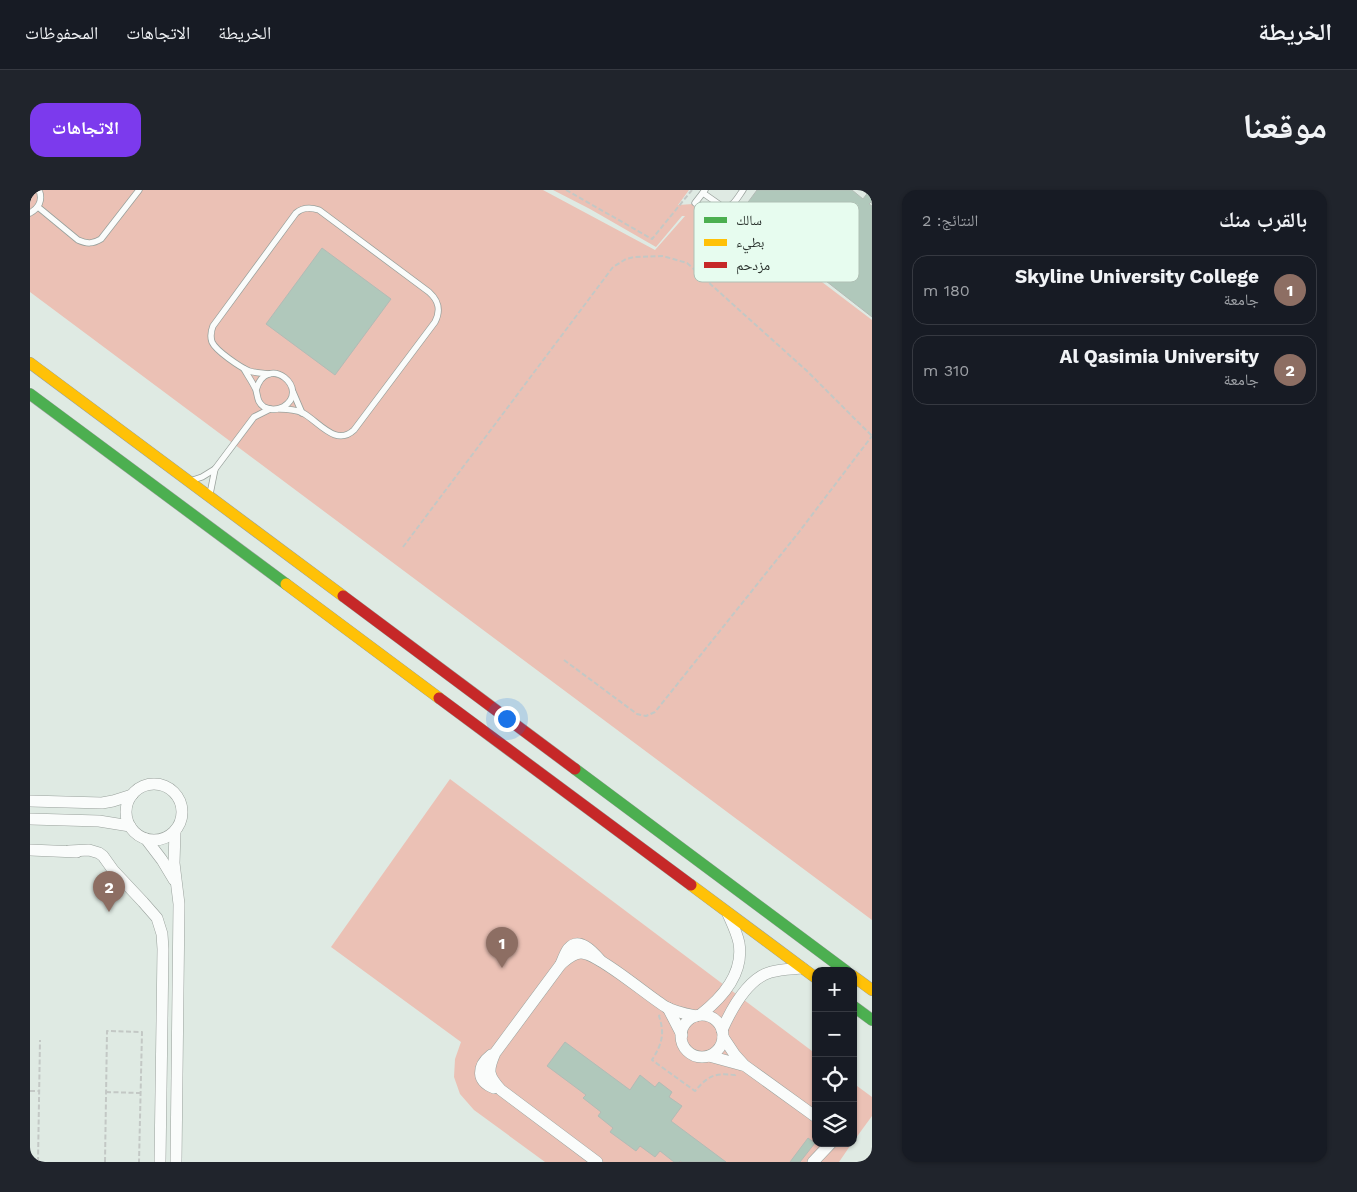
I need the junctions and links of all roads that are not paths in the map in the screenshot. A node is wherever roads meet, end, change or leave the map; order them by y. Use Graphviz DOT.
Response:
graph roads {
  1 [pos="39,190"];
  2 [pos="139,190"];
  3 [pos="743,190"];
  4 [pos="704,191"];
  5 [pos="696,202"];
  6 [pos="716,202"];
  7 [pos="734,202"];
  8 [pos="38,207"];
  9 [pos="30,213"];
  10 [pos="30,362"];
  11 [pos="244,368"];
  12 [pos="269,374"];
  13 [pos="256,390"];
  14 [pos="292,390"];
  15 [pos="30,394"];
  16 [pos="257,397"];
  17 [pos="270,409"];
  18 [pos="280,409"];
  19 [pos="302,413"];
  20 [pos="254,417"];
  21 [pos="215,470"];
  22 [pos="188,481"];
  23 [pos="210,496"];
  24 [pos="132,795"];
  25 [pos="30,801"];
  26 [pos="30,819"];
  27 [pos="130,826"];
  28 [pos="175,831"];
  29 [pos="146,839"];
  30 [pos="30,850"];
  31 [pos="176,883"];
  32 [pos="728,912"];
  33 [pos="841,967"];
  34 [pos="802,968"];
  35 [pos="812,975"];
  36 [pos="857,979"];
  37 [pos="872,990"];
  38 [pos="667,1007"];
  39 [pos="857,1009"];
  40 [pos="698,1016"];
  41 [pos="872,1020"];
  42 [pos="723,1033"];
  43 [pos="682,1035"];
  44 [pos="708,1056"];
  45 [pos="744,1065"];
  46 [pos="812,1116"];
  47 [pos="827,1147"];
  48 [pos="816,1158"];
  49 [pos="160,1162"];
  50 [pos="176,1162"];
  51 [pos="597,1162"];
  1 -- 8 [label="lane"];
  2 -- 8 [label="lane"];
  3 -- 7 [label="lane"];
  4 -- 5 [label="lane"];
  4 -- 6 [label="lane"];
  8 -- 9 [label="lane"];
  10 -- 22 [label="street"];
  11 -- 12 [label="lane"];
  11 -- 13 [label="lane"];
  11 -- 19 [label="lane"];
  12 -- 13 [label="lane"];
  12 -- 14 [label="lane"];
  13 -- 16 [label="lane"];
  14 -- 18 [label="lane"];
  14 -- 19 [label="lane"];
  15 -- 32 [label="street"];
  16 -- 17 [label="lane"];
  16 -- 20 [label="lane"];
  17 -- 18 [label="lane"];
  17 -- 20 [label="lane"];
  18 -- 19 [label="lane"];
  20 -- 21 [label="lane"];
  21 -- 22 [label="lane"];
  21 -- 23 [label="lane"];
  22 -- 23 [label="street"];
  23 -- 33 [label="street"];
  24 -- 25 [label="street"];
  24 -- 27 [label="street"];
  24 -- 28 [label="street"];
  26 -- 27 [label="street"];
  27 -- 29 [label="street"];
  28 -- 29 [label="street"];
  28 -- 31 [label="street"];
  29 -- 31 [label="street"];
  30 -- 49 [label="street"];
  31 -- 50 [label="street"];
  32 -- 34 [label="street"];
  32 -- 40 [label="street"];
  34 -- 35 [label="street"];
  34 -- 42 [label="street"];
  36 -- 37 [label="street"];
  38 -- 40 [label="street"];
  38 -- 43 [label="street"];
  38 -- 51 [label="street"];
  39 -- 41 [label="street"];
  40 -- 42 [label="street"];
  40 -- 43 [label="street"];
  42 -- 44 [label="street"];
  42 -- 45 [label="street"];
  43 -- 44 [label="street"];
  44 -- 45 [label="street"];
  45 -- 46 [label="street"];
  47 -- 48 [label="street"];
}
